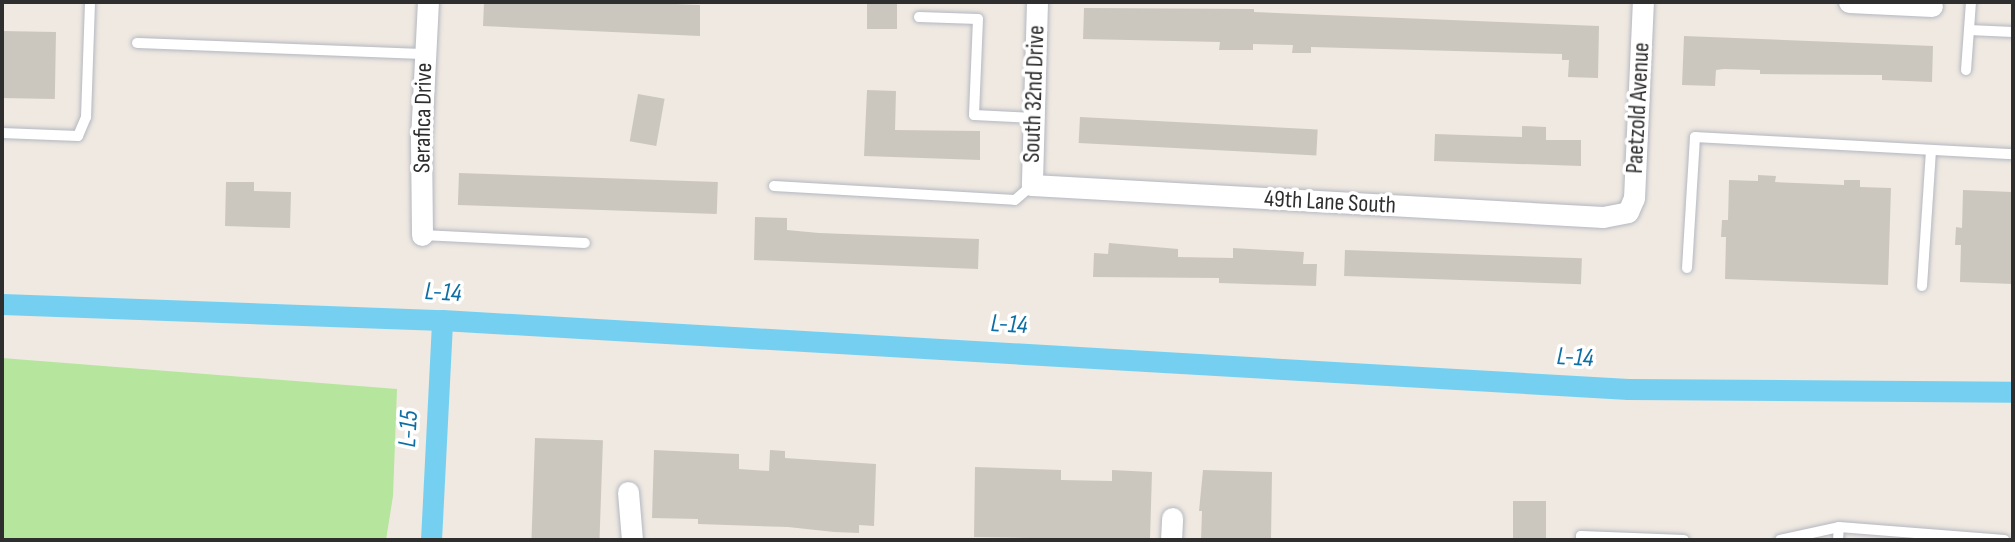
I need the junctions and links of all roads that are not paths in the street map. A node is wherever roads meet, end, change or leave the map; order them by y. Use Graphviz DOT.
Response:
graph roads {
  1 [pos="90,2"];
  2 [pos="428,2"];
  3 [pos="1037,2"];
  4 [pos="1643,2"];
  5 [pos="1849,2"];
  6 [pos="1971,2"];
  7 [pos="1932,6"];
  8 [pos="919,17"];
  9 [pos="1969,30"];
  10 [pos="2013,32"];
  11 [pos="137,43"];
  12 [pos="424,54"];
  13 [pos="1966,70"];
  14 [pos="1034,118"];
  15 [pos="2,133"];
  16 [pos="1931,150"];
  17 [pos="2013,154"];
  18 [pos="1032,185"];
  19 [pos="774,186"];
  20 [pos="1628,212"];
  21 [pos="422,234"];
  22 [pos="584,243"];
  23 [pos="1687,268"];
  24 [pos="1922,286"];
  25 [pos="628,492"];
  26 [pos="1172,518"];
  27 [pos="1839,527"];
  28 [pos="632,540"];
  29 [pos="1171,540"];
  30 [pos="1581,540"];
  31 [pos="1684,540"];
  32 [pos="1780,540"];
  33 [pos="1838,540"];
  34 [pos="2004,540"];
  1 -- 15 [label="lane"];
  2 -- 12 [label="street, Serafica Drive"];
  3 -- 14 [label="street, South 32nd Drive"];
  4 -- 20 [label="street, Paetzold Avenue"];
  5 -- 7 [label="street"];
  6 -- 9 [label="lane"];
  8 -- 14 [label="lane"];
  9 -- 10 [label="lane"];
  9 -- 13 [label="lane"];
  11 -- 12 [label="lane"];
  12 -- 21 [label="street, Serafica Drive"];
  14 -- 18 [label="street, South 32nd Drive"];
  16 -- 17 [label="lane"];
  16 -- 23 [label="lane"];
  16 -- 24 [label="lane"];
  18 -- 19 [label="lane"];
  18 -- 20 [label="street, 49th Lane South"];
  21 -- 22 [label="lane"];
  25 -- 28 [label="street"];
  26 -- 29 [label="street"];
  27 -- 32 [label="lane"];
  27 -- 33 [label="lane"];
  27 -- 34 [label="lane"];
  30 -- 31 [label="lane"];
}
